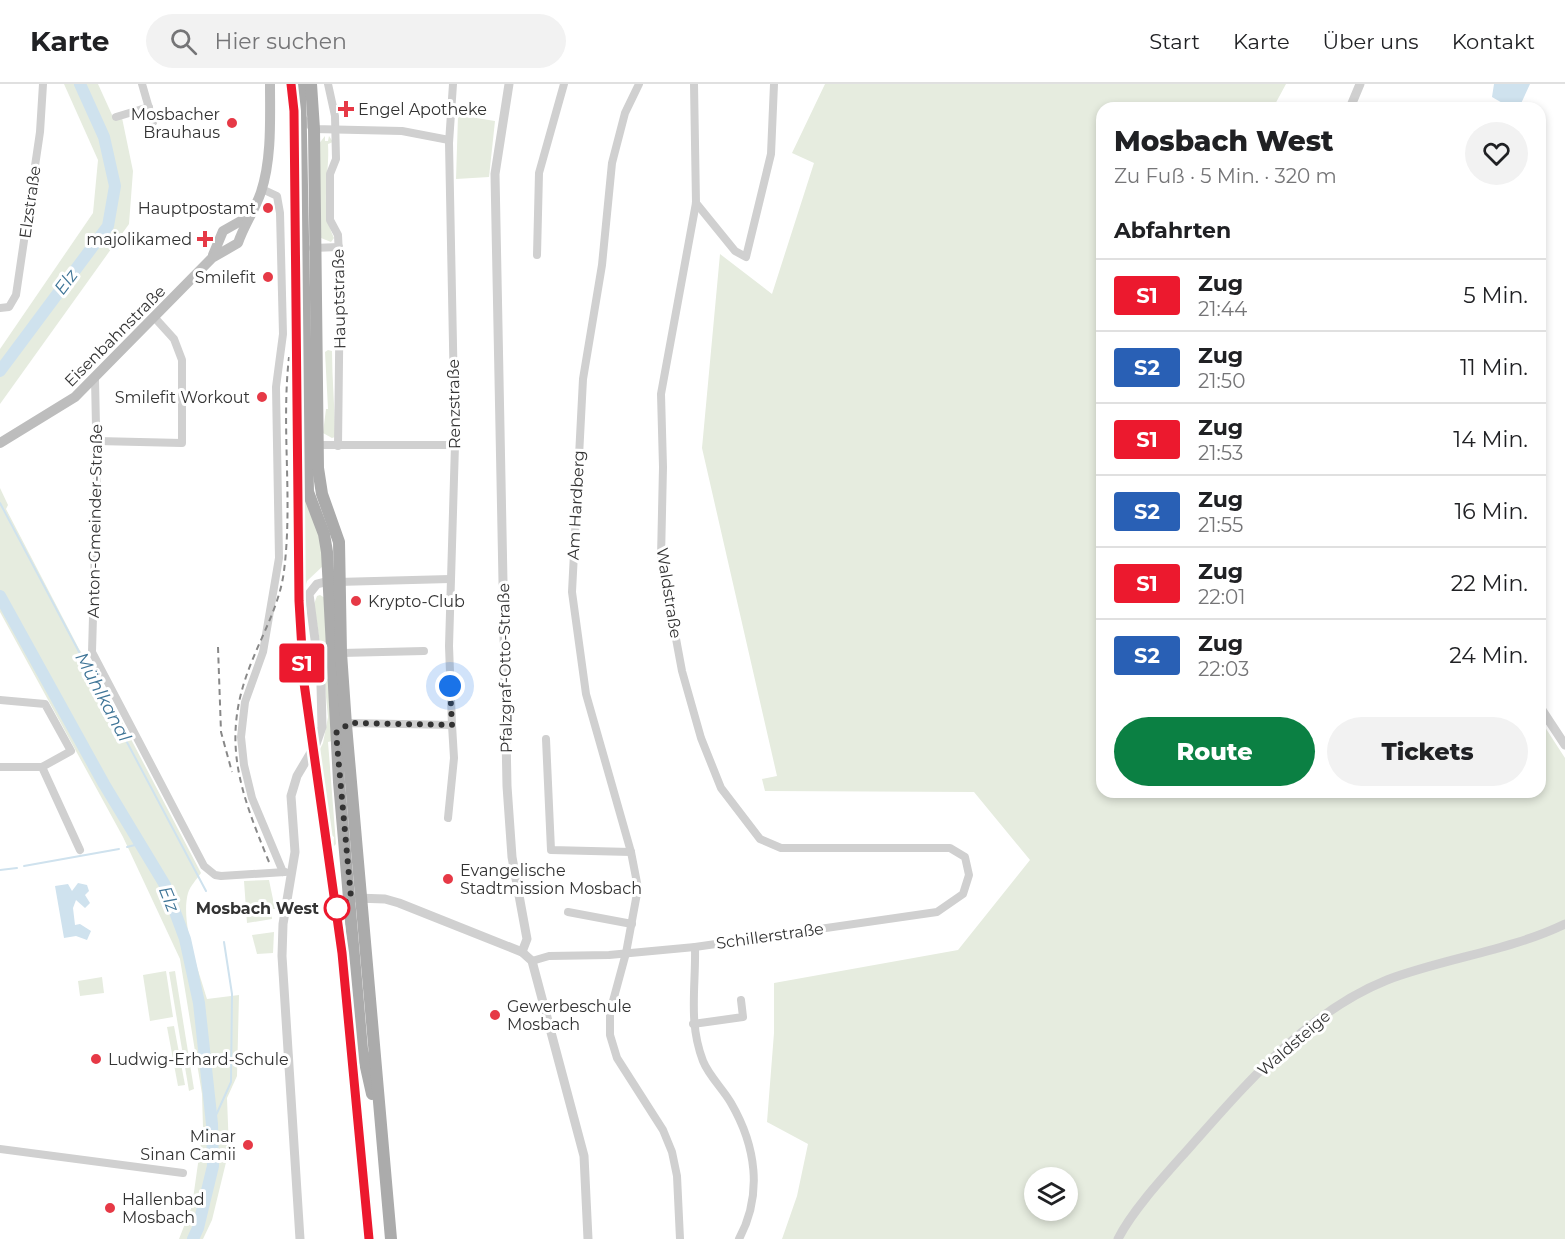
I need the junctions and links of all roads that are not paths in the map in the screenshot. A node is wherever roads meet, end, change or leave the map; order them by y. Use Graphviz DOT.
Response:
graph roads {
  1 [pos="43,84"];
  2 [pos="142,84"];
  3 [pos="270,84"];
  4 [pos="300,84"];
  5 [pos="310,84"];
  6 [pos="328,84"];
  7 [pos="453,84"];
  8 [pos="509,84"];
  9 [pos="564,84"];
  10 [pos="639,84"];
  11 [pos="694,84"];
  12 [pos="774,84"];
  13 [pos="1360,84"];
  14 [pos="1352,102"];
  15 [pos="149,107"];
  16 [pos="116,117"];
  17 [pos="303,119"];
  18 [pos="153,122"];
  19 [pos="314,129"];
  20 [pos="335,130"];
  21 [pos="449,140"];
  22 [pos="262,189"];
  23 [pos="696,203"];
  24 [pos="235,233"];
  25 [pos="224,244"];
  26 [pos="339,247"];
  27 [pos="310,248"];
  28 [pos="537,255"];
  29 [pos="0,308"];
  30 [pos="155,318"];
  31 [pos="95,379"];
  32 [pos="97,441"];
  33 [pos="0,443"];
  34 [pos="313,445"];
  35 [pos="338,446"];
  36 [pos="455,446"];
  37 [pos="450,579"];
  38 [pos="342,581"];
  39 [pos="424,651"];
  40 [pos="341,652"];
  41 [pos="0,700"];
  42 [pos="1546,716"];
  43 [pos="346,725"];
  44 [pos="452,725"];
  45 [pos="336,733"];
  46 [pos="546,739"];
  47 [pos="1565,745"];
  48 [pos="0,767"];
  49 [pos="42,767"];
  50 [pos="448,818"];
  51 [pos="80,850"];
  52 [pos="631,852"];
  53 [pos="965,857"];
  54 [pos="287,873"];
  55 [pos="356,898"];
  56 [pos="568,912"];
  57 [pos="632,924"];
  58 [pos="1565,924"];
  59 [pos="695,947"];
  60 [pos="522,952"];
  61 [pos="626,953"];
  62 [pos="532,961"];
  63 [pos="741,1000"];
  64 [pos="693,1024"];
  65 [pos="0,1149"];
  66 [pos="183,1173"];
  67 [pos="300,1239"];
  68 [pos="391,1239"];
  69 [pos="588,1239"];
  70 [pos="680,1239"];
  71 [pos="739,1239"];
  72 [pos="1118,1239"];
  1 -- 29 [label="street, Elzstraße"];
  2 -- 15 [label="street"];
  3 -- 22 [label="main road"];
  4 -- 17 [label="main road"];
  5 -- 19 [label="main road"];
  6 -- 20 [label="street, Hauptstraße"];
  7 -- 21 [label="street, Renzstraße"];
  8 -- 60 [label="street, Pfalzgraf-Otto-Straße"];
  9 -- 28 [label="street"];
  10 -- 52 [label="street, Am Hardberg"];
  11 -- 23 [label="street, Waldstraße"];
  12 -- 23 [label="street"];
  13 -- 14 [label="street"];
  15 -- 16 [label="street"];
  15 -- 18 [label="street"];
  17 -- 19 [label="street"];
  17 -- 27 [label="main road"];
  19 -- 20 [label="street"];
  19 -- 27 [label="main road"];
  20 -- 21 [label="street"];
  20 -- 26 [label="street, Hauptstraße"];
  21 -- 36 [label="street, Renzstraße"];
  22 -- 24 [label="main road"];
  22 -- 54 [label="street"];
  23 -- 53 [label="street, Waldstraße"];
  24 -- 25 [label="main road"];
  24 -- 25 [label="main road"];
  25 -- 30 [label="main road, Eisenbahnstraße"];
  26 -- 27 [label="street"];
  26 -- 35 [label="street, Hauptstraße"];
  27 -- 34 [label="main road"];
  30 -- 31 [label="main road, Eisenbahnstraße"];
  30 -- 32 [label="street"];
  31 -- 32 [label="street, Anton-Gmeinder-Straße"];
  31 -- 33 [label="main road, Eisenbahnstraße"];
  32 -- 54 [label="street, Anton-Gmeinder-Straße"];
  34 -- 35 [label="street"];
  34 -- 38 [label="main road"];
  35 -- 36 [label="street"];
  36 -- 37 [label="street, Renzstraße"];
  37 -- 38 [label="street"];
  37 -- 44 [label="street, Renzstraße"];
  38 -- 40 [label="main road"];
  38 -- 45 [label="main road"];
  38 -- 54 [label="street"];
  39 -- 40 [label="street"];
  40 -- 43 [label="main road"];
  41 -- 49 [label="street"];
  42 -- 47 [label="street"];
  43 -- 44 [label="street"];
  43 -- 45 [label="street"];
  43 -- 55 [label="main road"];
  44 -- 50 [label="street, Renzstraße"];
  45 -- 55 [label="main road"];
  46 -- 52 [label="street"];
  48 -- 49 [label="street"];
  49 -- 51 [label="street"];
  52 -- 57 [label="street, Am Hardberg"];
  53 -- 59 [label="street, Schillerstraße"];
  54 -- 67 [label="street"];
  55 -- 60 [label="street"];
  55 -- 68 [label="main road"];
  56 -- 57 [label="street"];
  57 -- 61 [label="street, Am Hardberg"];
  58 -- 72 [label="street, Waldsteige"];
  59 -- 61 [label="street, Schillerstraße"];
  59 -- 64 [label="street"];
  60 -- 62 [label="street"];
  61 -- 62 [label="street, Schillerstraße"];
  61 -- 70 [label="street, Am Hardberg"];
  62 -- 69 [label="street"];
  63 -- 64 [label="street"];
  64 -- 71 [label="street"];
  65 -- 66 [label="street"];
}
